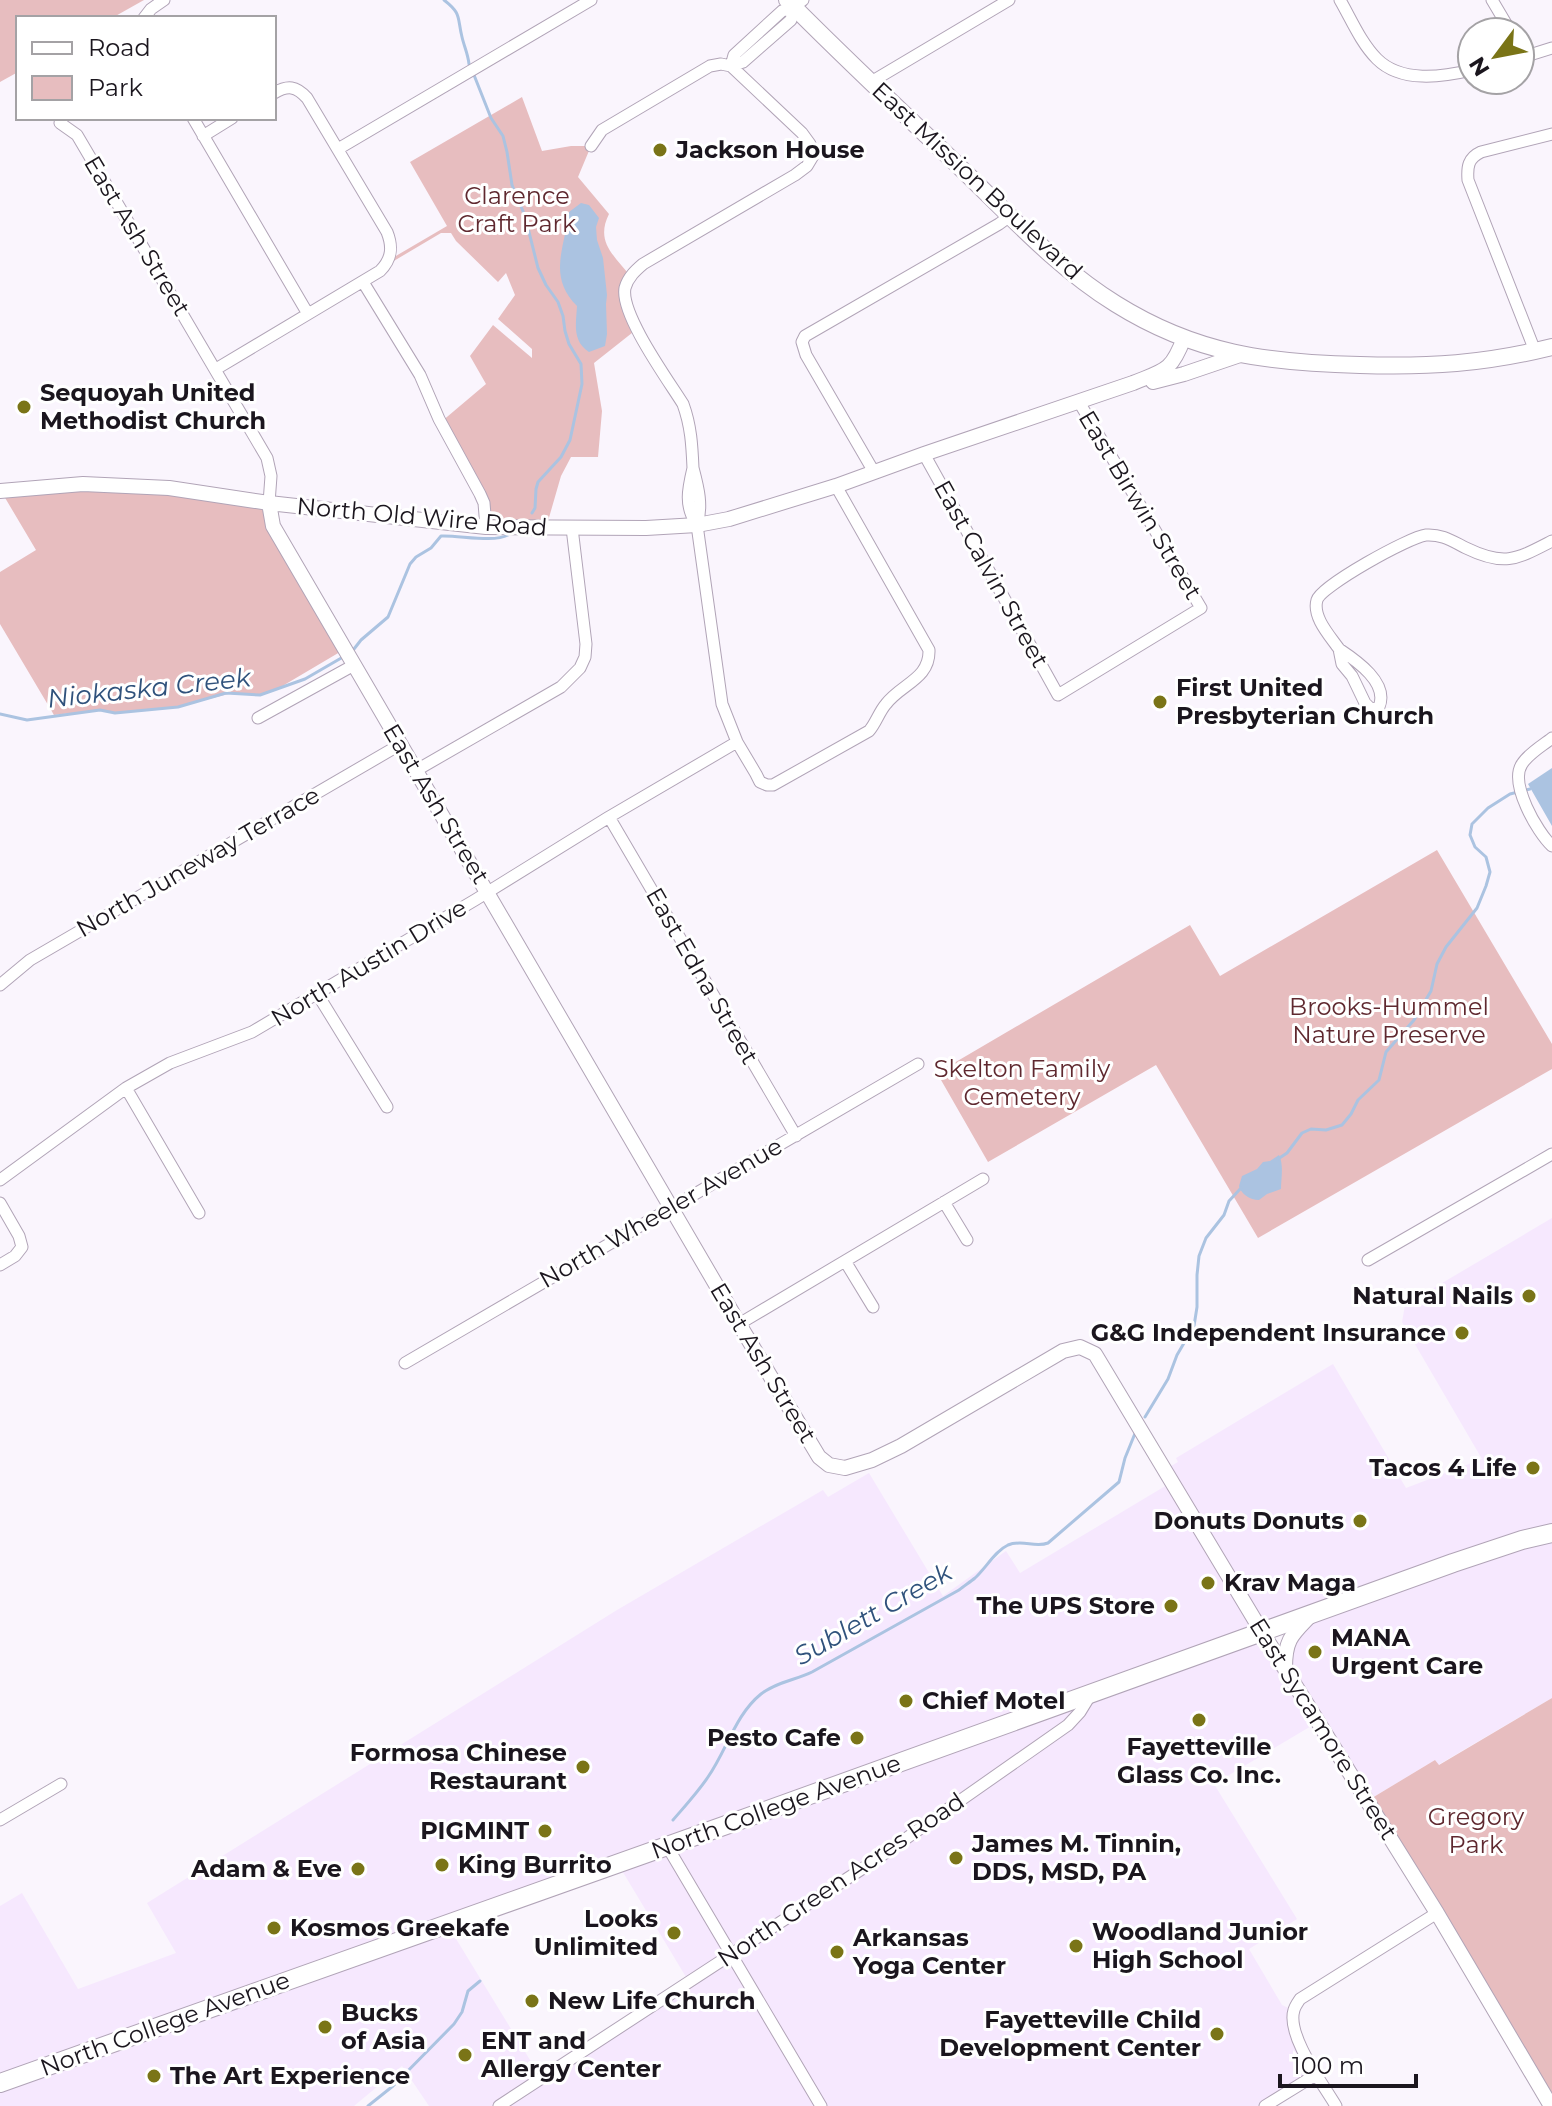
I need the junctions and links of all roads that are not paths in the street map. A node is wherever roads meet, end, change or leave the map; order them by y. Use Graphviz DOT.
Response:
graph roads {
  1 [pos="164,0"];
  2 [pos="591,0"];
  3 [pos="1009,0"];
  4 [pos="1340,0"];
  5 [pos="794,2"];
  6 [pos="145,16"];
  7 [pos="731,66"];
  8 [pos="1456,74"];
  9 [pos="871,82"];
  10 [pos="276,92"];
  11 [pos="194,120"];
  12 [pos="229,120"];
  13 [pos="60,123"];
  14 [pos="1552,134"];
  15 [pos="203,136"];
  16 [pos="591,146"];
  17 [pos="338,149"];
  18 [pos="1010,216"];
  19 [pos="363,282"];
  20 [pos="308,314"];
  21 [pos="1184,338"];
  22 [pos="1544,349"];
  23 [pos="1240,355"];
  24 [pos="216,369"];
  25 [pos="1133,383"];
  26 [pos="1079,402"];
  27 [pos="924,454"];
  28 [pos="874,472"];
  29 [pos="836,486"];
  30 [pos="0,491"];
  31 [pos="269,503"];
  32 [pos="697,525"];
  33 [pos="486,527"];
  34 [pos="572,528"];
  35 [pos="1552,541"];
  36 [pos="1339,649"];
  37 [pos="354,665"];
  38 [pos="1058,695"];
  39 [pos="258,718"];
  40 [pos="1552,738"];
  41 [pos="737,742"];
  42 [pos="401,744"];
  43 [pos="415,771"];
  44 [pos="609,817"];
  45 [pos="1552,846"];
  46 [pos="487,891"];
  47 [pos="0,985"];
  48 [pos="318,995"];
  49 [pos="918,1064"];
  50 [pos="126,1088"];
  51 [pos="387,1107"];
  52 [pos="796,1136"];
  53 [pos="1552,1154"];
  54 [pos="983,1179"];
  55 [pos="0,1180"];
  56 [pos="944,1202"];
  57 [pos="0,1203"];
  58 [pos="671,1207"];
  59 [pos="199,1213"];
  60 [pos="967,1240"];
  61 [pos="1368,1260"];
  62 [pos="845,1261"];
  63 [pos="0,1265"];
  64 [pos="873,1307"];
  65 [pos="739,1324"];
  66 [pos="1080,1347"];
  67 [pos="405,1363"];
  68 [pos="1552,1533"];
  69 [pos="1313,1614"];
  70 [pos="1262,1632"];
  71 [pos="1285,1668"];
  72 [pos="1091,1693"];
  73 [pos="61,1784"];
  74 [pos="0,1820"];
  75 [pos="667,1846"];
  76 [pos="1437,1913"];
  77 [pos="730,1955"];
  78 [pos="1317,2074"];
  79 [pos="0,2083"];
  80 [pos="504,2105"];
  81 [pos="821,2106"];
  82 [pos="1265,2106"];
  83 [pos="1336,2106"];
  84 [pos="1550,2106"];
  1 -- 6 [label="street"];
  2 -- 17 [label="street"];
  3 -- 9 [label="street"];
  4 -- 8 [label="street"];
  5 -- 7 [label="street"];
  5 -- 9 [label="main road, East Mission Boulevard"];
  7 -- 16 [label="street"];
  7 -- 32 [label="street"];
  9 -- 18 [label="main road, East Mission Boulevard"];
  10 -- 17 [label="street"];
  11 -- 15 [label="street"];
  12 -- 15 [label="street"];
  13 -- 24 [label="street, East Ash Street"];
  14 -- 22 [label="street"];
  15 -- 20 [label="street"];
  17 -- 19 [label="street"];
  18 -- 21 [label="main road, East Mission Boulevard"];
  18 -- 28 [label="street"];
  19 -- 20 [label="street"];
  19 -- 33 [label="street"];
  20 -- 24 [label="street"];
  21 -- 23 [label="main road, East Mission Boulevard"];
  21 -- 25 [label="street, North Old Wire Road"];
  22 -- 23 [label="main road, East Mission Boulevard"];
  23 -- 25 [label="street"];
  24 -- 31 [label="street, East Ash Street"];
  25 -- 26 [label="street, North Old Wire Road"];
  26 -- 27 [label="street, North Old Wire Road"];
  26 -- 38 [label="street, East Birwin Street"];
  27 -- 28 [label="street, North Old Wire Road"];
  27 -- 38 [label="street, East Calvin Street"];
  28 -- 29 [label="street, North Old Wire Road"];
  29 -- 32 [label="street, North Old Wire Road"];
  29 -- 41 [label="street"];
  30 -- 31 [label="street, North Old Wire Road"];
  31 -- 33 [label="street, North Old Wire Road"];
  31 -- 37 [label="street, East Ash Street"];
  32 -- 34 [label="street, North Old Wire Road"];
  32 -- 41 [label="street"];
  33 -- 34 [label="street, North Old Wire Road"];
  34 -- 43 [label="street"];
  35 -- 36 [label="street"];
  36 -- 36 [label="street"];
  37 -- 39 [label="street"];
  37 -- 42 [label="street, East Ash Street"];
  40 -- 45 [label="street"];
  41 -- 44 [label="street, North Austin Drive"];
  42 -- 43 [label="street, East Ash Street"];
  42 -- 47 [label="street, North Juneway Terrace"];
  43 -- 46 [label="street, East Ash Street"];
  44 -- 46 [label="street, North Austin Drive"];
  44 -- 52 [label="street, East Edna Street"];
  46 -- 48 [label="street, North Austin Drive"];
  46 -- 58 [label="street, East Ash Street"];
  48 -- 50 [label="street, North Austin Drive"];
  48 -- 51 [label="street"];
  49 -- 52 [label="street, North Wheeler Avenue"];
  50 -- 55 [label="street, North Austin Drive"];
  50 -- 59 [label="street"];
  52 -- 58 [label="street, North Wheeler Avenue"];
  53 -- 61 [label="street"];
  54 -- 56 [label="street"];
  56 -- 60 [label="street"];
  56 -- 62 [label="street"];
  57 -- 63 [label="street"];
  58 -- 65 [label="street, East Ash Street"];
  58 -- 67 [label="street, North Wheeler Avenue"];
  62 -- 64 [label="street"];
  62 -- 65 [label="street"];
  65 -- 66 [label="street, East Ash Street"];
  66 -- 70 [label="street, East Sycamore Street"];
  68 -- 69 [label="main road, North College Avenue"];
  69 -- 70 [label="main road, North College Avenue"];
  69 -- 71 [label="street"];
  70 -- 71 [label="street, East Sycamore Street"];
  70 -- 72 [label="main road, North College Avenue"];
  71 -- 76 [label="street, East Sycamore Street"];
  72 -- 75 [label="main road, North College Avenue"];
  72 -- 77 [label="street, North Green Acres Road"];
  73 -- 74 [label="street"];
  75 -- 77 [label="street"];
  75 -- 79 [label="main road, North College Avenue"];
  76 -- 78 [label="street"];
  76 -- 84 [label="street, East Sycamore Street"];
  77 -- 80 [label="street, North Green Acres Road"];
  77 -- 81 [label="street"];
  78 -- 82 [label="street"];
  78 -- 83 [label="street"];
}
